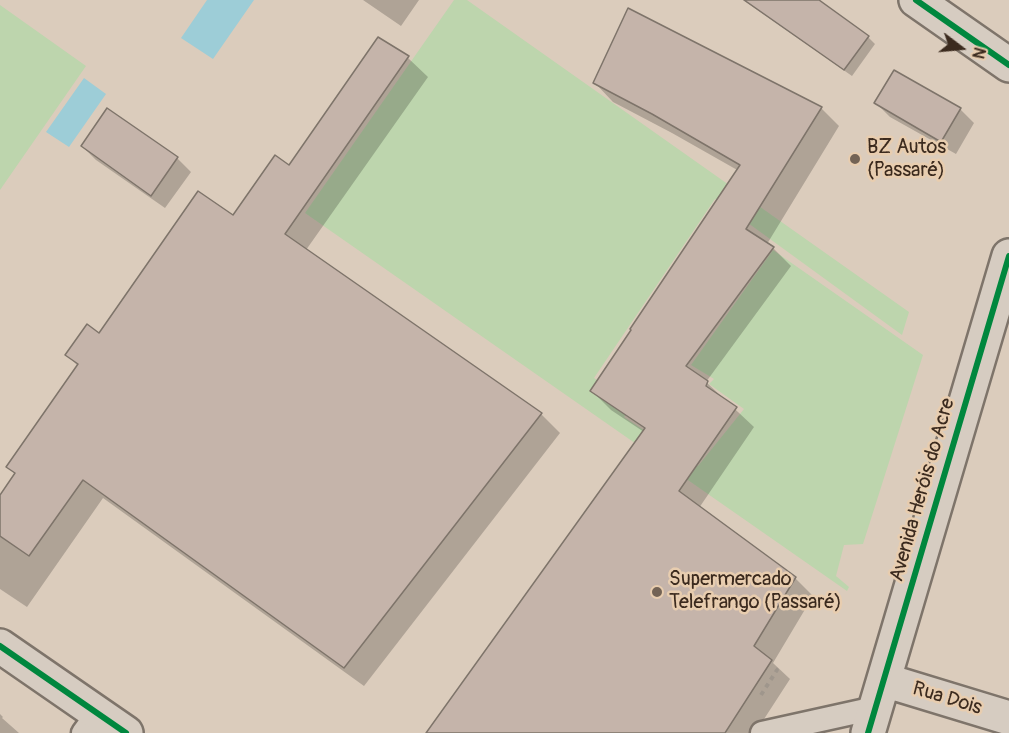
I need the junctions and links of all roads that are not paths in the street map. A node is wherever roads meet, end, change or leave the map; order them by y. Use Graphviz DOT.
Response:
graph roads {
  1 [pos="916,0"];
  2 [pos="1009,65"];
  3 [pos="1009,256"];
  4 [pos="0,646"];
  5 [pos="876,707"];
  6 [pos="1009,718"];
  7 [pos="90,723"];
  8 [pos="126,733"];
  9 [pos="762,733"];
  1 -- 2 [label="street"];
  3 -- 5 [label="street, Avenida Heróis do Acre"];
  4 -- 7 [label="street"];
  5 -- 6 [label="street, Rua Dois"];
  5 -- 9 [label="lane"];
  7 -- 8 [label="street"];
}
